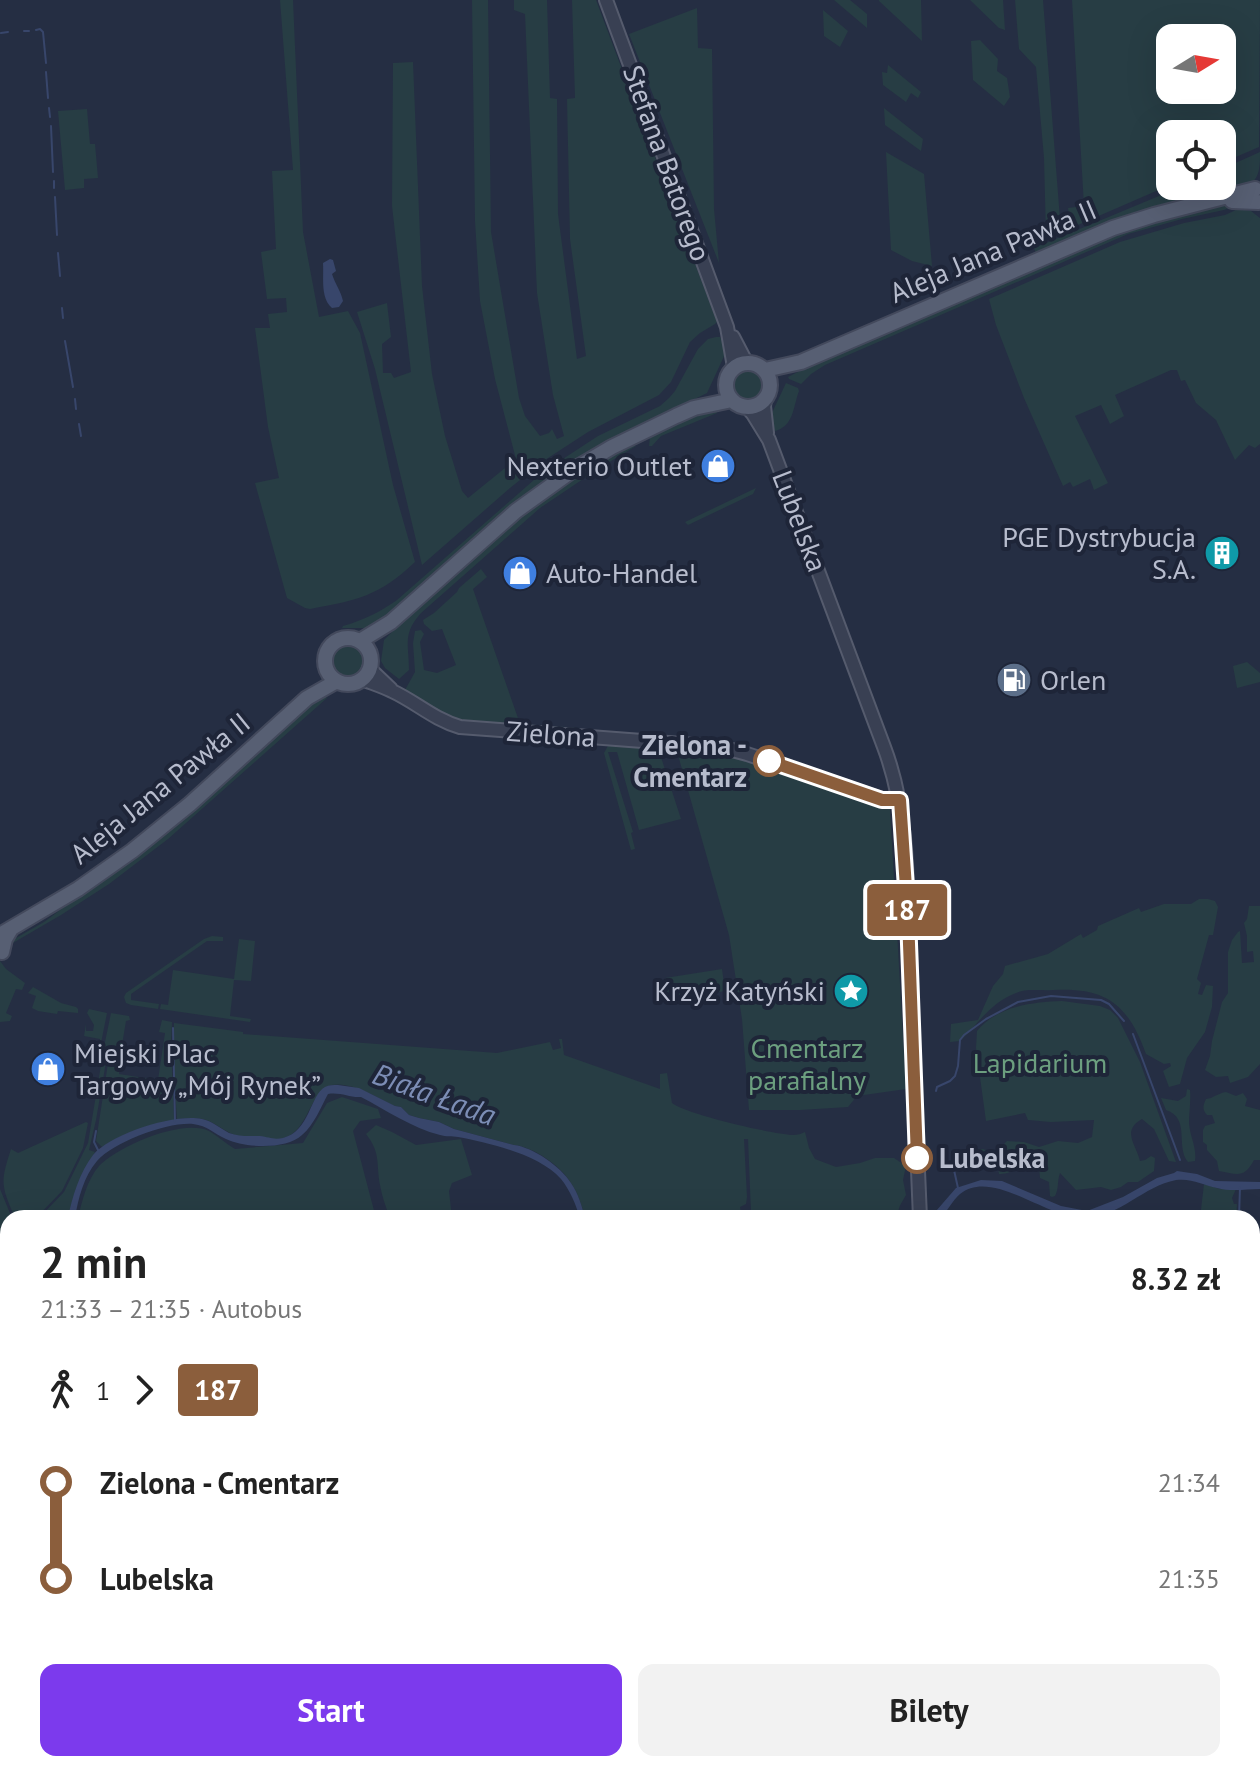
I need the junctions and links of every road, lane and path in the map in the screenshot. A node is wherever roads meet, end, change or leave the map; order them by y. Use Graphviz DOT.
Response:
graph roads {
  1 [pos="606,0"];
  2 [pos="1258,193"];
  3 [pos="740,364"];
  4 [pos="768,377"];
  5 [pos="726,383"];
  6 [pos="732,400"];
  7 [pos="765,400"];
  8 [pos="747,407"];
  9 [pos="694,408"];
  10 [pos="768,436"];
  11 [pos="365,660"];
  12 [pos="333,676"];
  13 [pos="900,800"];
  14 [pos="6,932"];
  15 [pos="0,951"];
  16 [pos="920,1210"];
  1 -- 3 [label="street, Stefana Batorego"];
  2 -- 4 [label="main road, Aleja Jana Pawła II"];
  3 -- 4 [label="main road"];
  3 -- 5 [label="main road"];
  4 -- 7 [label="main road"];
  5 -- 6 [label="main road"];
  5 -- 9 [label="main road"];
  6 -- 8 [label="main road"];
  6 -- 9 [label="main road"];
  7 -- 8 [label="main road"];
  7 -- 10 [label="street, Lubelska"];
  8 -- 10 [label="street, Lubelska"];
  9 -- 11 [label="main road"];
  10 -- 13 [label="street, Lubelska"];
  11 -- 12 [label="main road"];
  11 -- 12 [label="main road"];
  11 -- 13 [label="street, Zielona"];
  12 -- 14 [label="main road, Aleja Jana Pawła II"];
  13 -- 16 [label="street, Lubelska"];
  14 -- 15 [label="main road"];
}
